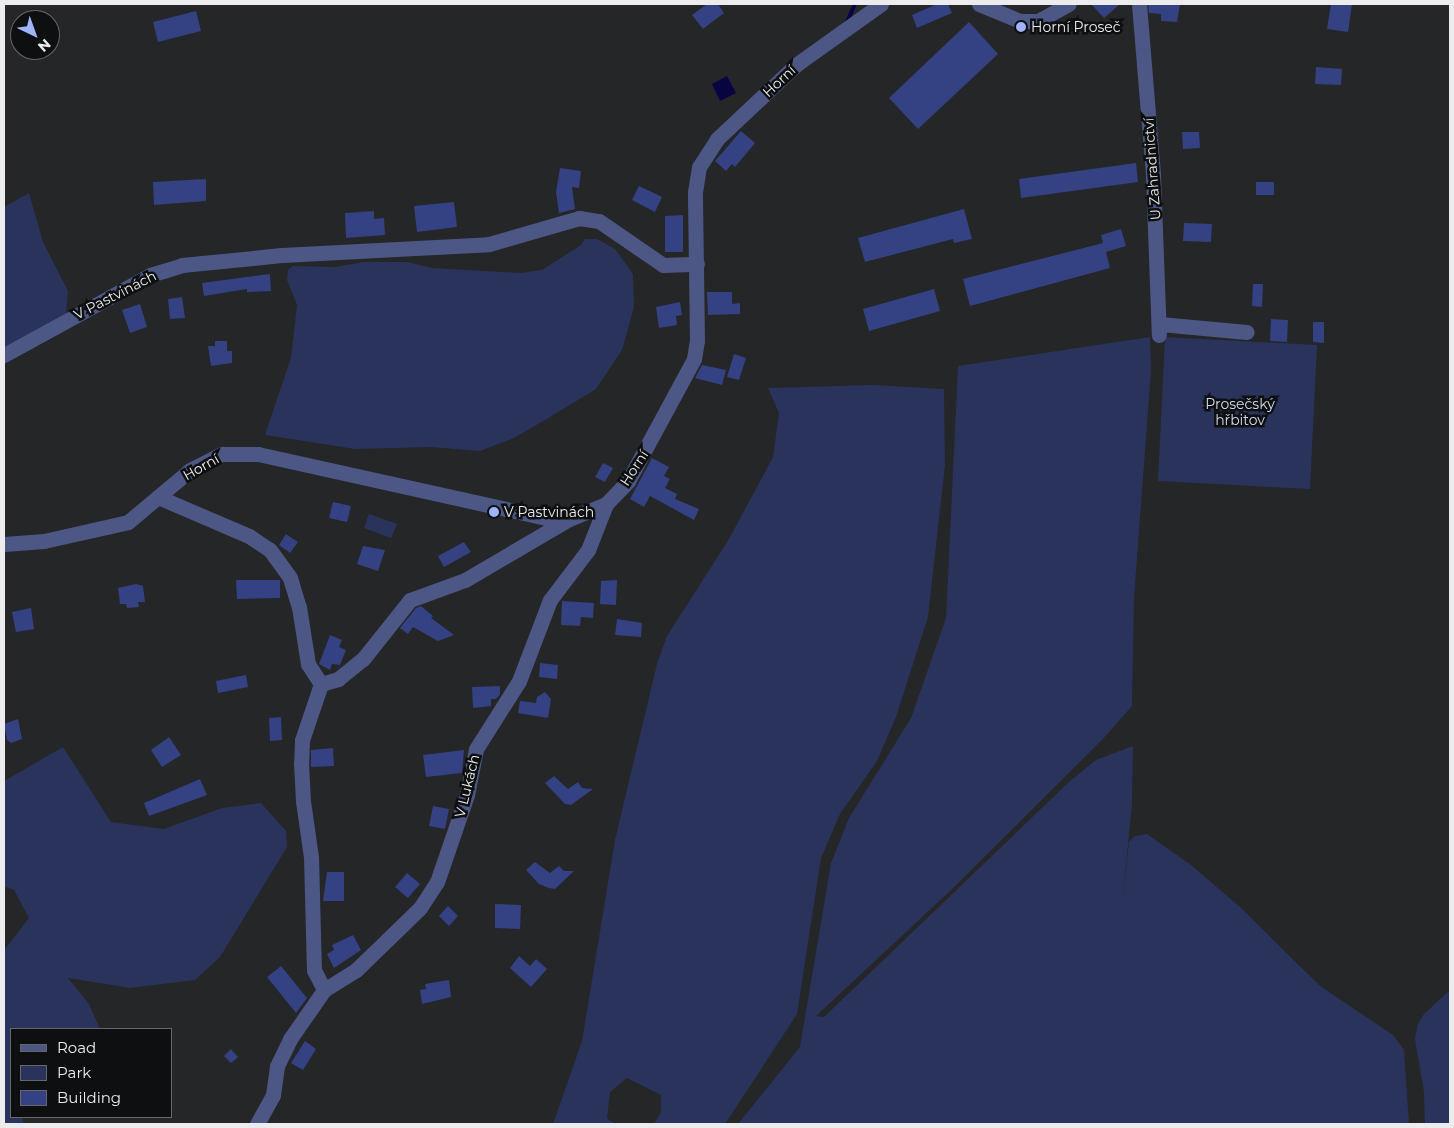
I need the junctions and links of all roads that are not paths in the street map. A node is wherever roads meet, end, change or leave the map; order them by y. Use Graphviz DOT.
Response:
graph roads {
  1 [pos="881,4"];
  2 [pos="979,4"];
  3 [pos="1068,4"];
  4 [pos="1139,4"];
  5 [pos="697,264"];
  6 [pos="1247,332"];
  7 [pos="4,355"];
  8 [pos="158,497"];
  9 [pos="606,504"];
  10 [pos="569,519"];
  11 [pos="4,544"];
  12 [pos="321,684"];
  13 [pos="324,990"];
  14 [pos="258,1124"];
  1 -- 5 [label="street, Horní"];
  2 -- 3 [label="street"];
  4 -- 6 [label="street, U Zahradnictví"];
  5 -- 7 [label="street, V Pastvinách"];
  5 -- 9 [label="street, Horní"];
  8 -- 10 [label="street, Horní"];
  8 -- 11 [label="street, Horní"];
  8 -- 12 [label="street"];
  9 -- 10 [label="street, Horní"];
  9 -- 13 [label="street, V Lukách"];
  10 -- 12 [label="street"];
  12 -- 13 [label="street"];
  13 -- 14 [label="street, V Lukách"];
}
